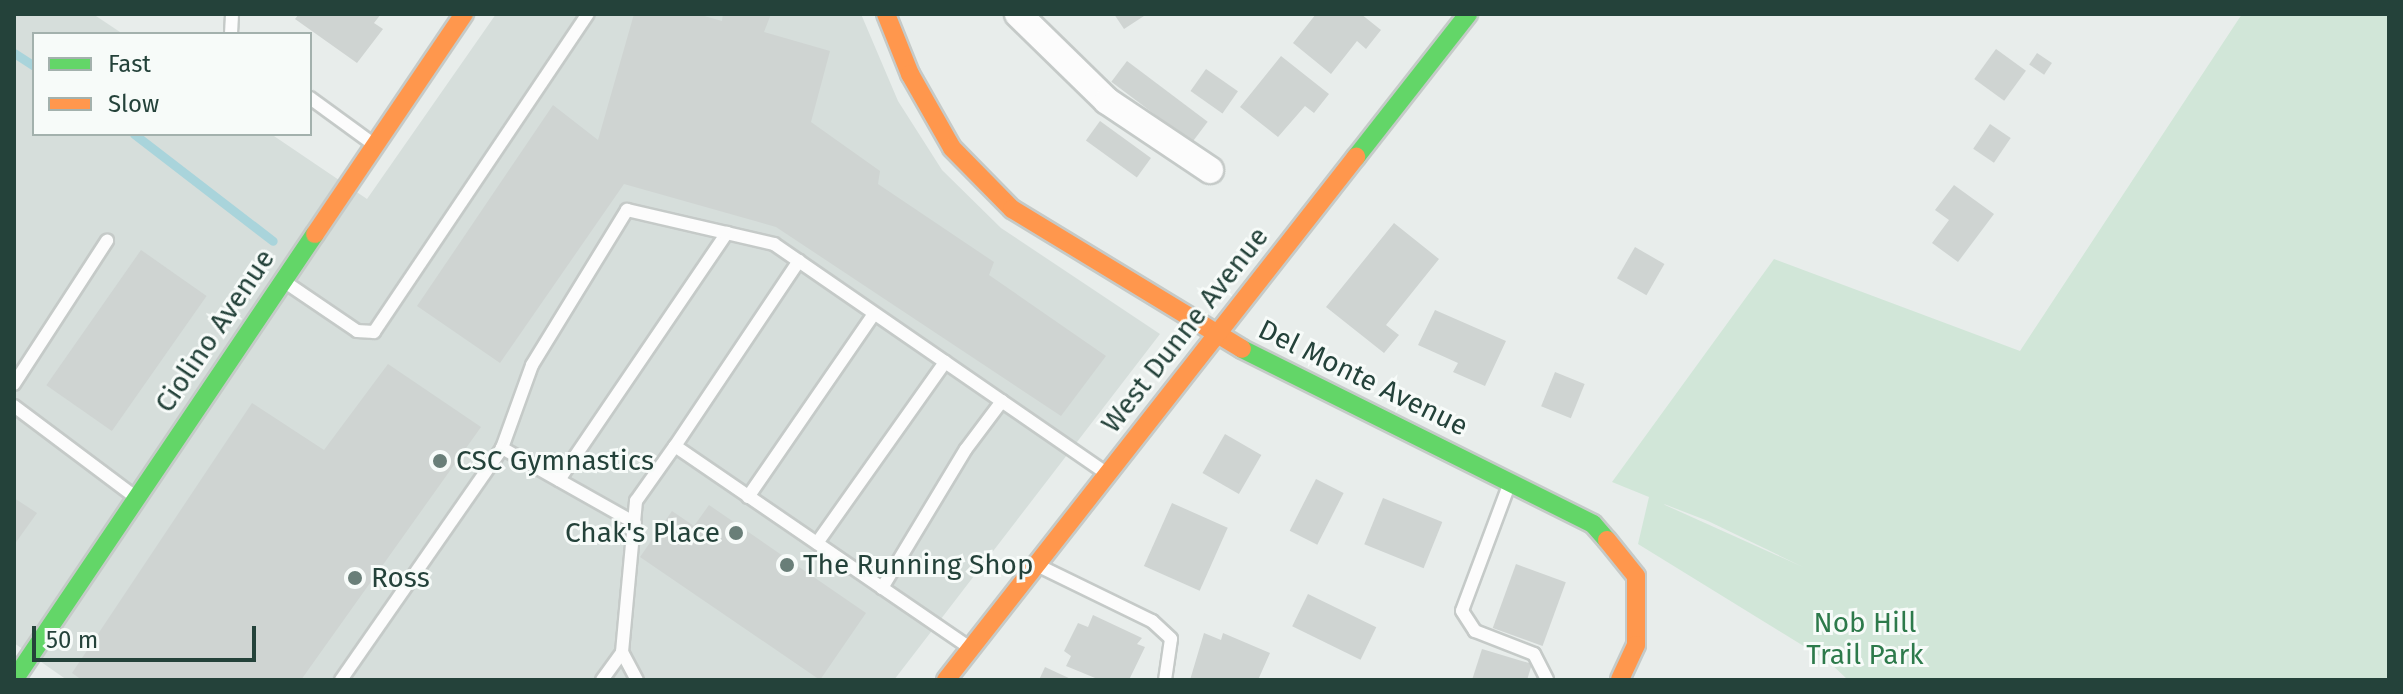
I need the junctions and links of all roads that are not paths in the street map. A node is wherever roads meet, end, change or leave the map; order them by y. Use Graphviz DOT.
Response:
graph roads {
  1 [pos="464,14"];
  2 [pos="588,14"];
  3 [pos="886,14"];
  4 [pos="1018,14"];
  5 [pos="1468,14"];
  6 [pos="312,99"];
  7 [pos="375,145"];
  8 [pos="1210,170"];
  9 [pos="727,233"];
  10 [pos="107,241"];
  11 [pos="799,261"];
  12 [pos="282,280"];
  13 [pos="874,314"];
  14 [pos="1216,336"];
  15 [pos="945,362"];
  16 [pos="14,384"];
  17 [pos="1002,401"];
  18 [pos="14,406"];
  19 [pos="675,446"];
  20 [pos="502,448"];
  21 [pos="1108,474"];
  22 [pos="559,480"];
  23 [pos="1510,482"];
  24 [pos="748,497"];
  25 [pos="138,499"];
  26 [pos="635,523"];
  27 [pos="817,543"];
  28 [pos="1036,565"];
  29 [pos="882,588"];
  30 [pos="971,648"];
  31 [pos="622,652"];
  32 [pos="14,680"];
  33 [pos="341,680"];
  34 [pos="602,680"];
  35 [pos="637,680"];
  36 [pos="946,680"];
  37 [pos="1165,680"];
  38 [pos="1547,680"];
  39 [pos="1620,680"];
  1 -- 7 [label="street, Ciolino Avenue"];
  2 -- 12 [label="lane"];
  3 -- 14 [label="street, Del Monte Avenue"];
  4 -- 8 [label="street"];
  5 -- 14 [label="street, West Dunne Avenue"];
  6 -- 7 [label="lane"];
  7 -- 12 [label="street, Ciolino Avenue"];
  9 -- 11 [label="lane"];
  9 -- 20 [label="lane"];
  9 -- 22 [label="lane"];
  10 -- 16 [label="lane"];
  11 -- 13 [label="lane"];
  11 -- 19 [label="lane"];
  12 -- 25 [label="street, Ciolino Avenue"];
  13 -- 15 [label="lane"];
  13 -- 24 [label="lane"];
  14 -- 21 [label="street, West Dunne Avenue"];
  14 -- 23 [label="street, Del Monte Avenue"];
  15 -- 17 [label="lane"];
  15 -- 27 [label="lane"];
  17 -- 21 [label="lane"];
  17 -- 29 [label="lane"];
  18 -- 25 [label="lane"];
  19 -- 24 [label="lane"];
  19 -- 26 [label="lane"];
  20 -- 22 [label="lane"];
  20 -- 33 [label="lane"];
  21 -- 28 [label="street, West Dunne Avenue"];
  22 -- 26 [label="lane"];
  23 -- 38 [label="lane"];
  23 -- 39 [label="street, Del Monte Avenue"];
  24 -- 27 [label="lane"];
  25 -- 32 [label="street, Ciolino Avenue"];
  26 -- 31 [label="lane"];
  27 -- 29 [label="lane"];
  28 -- 30 [label="street, West Dunne Avenue"];
  28 -- 37 [label="lane"];
  29 -- 30 [label="lane"];
  30 -- 36 [label="street, West Dunne Avenue"];
  31 -- 34 [label="lane"];
  31 -- 35 [label="lane"];
}
